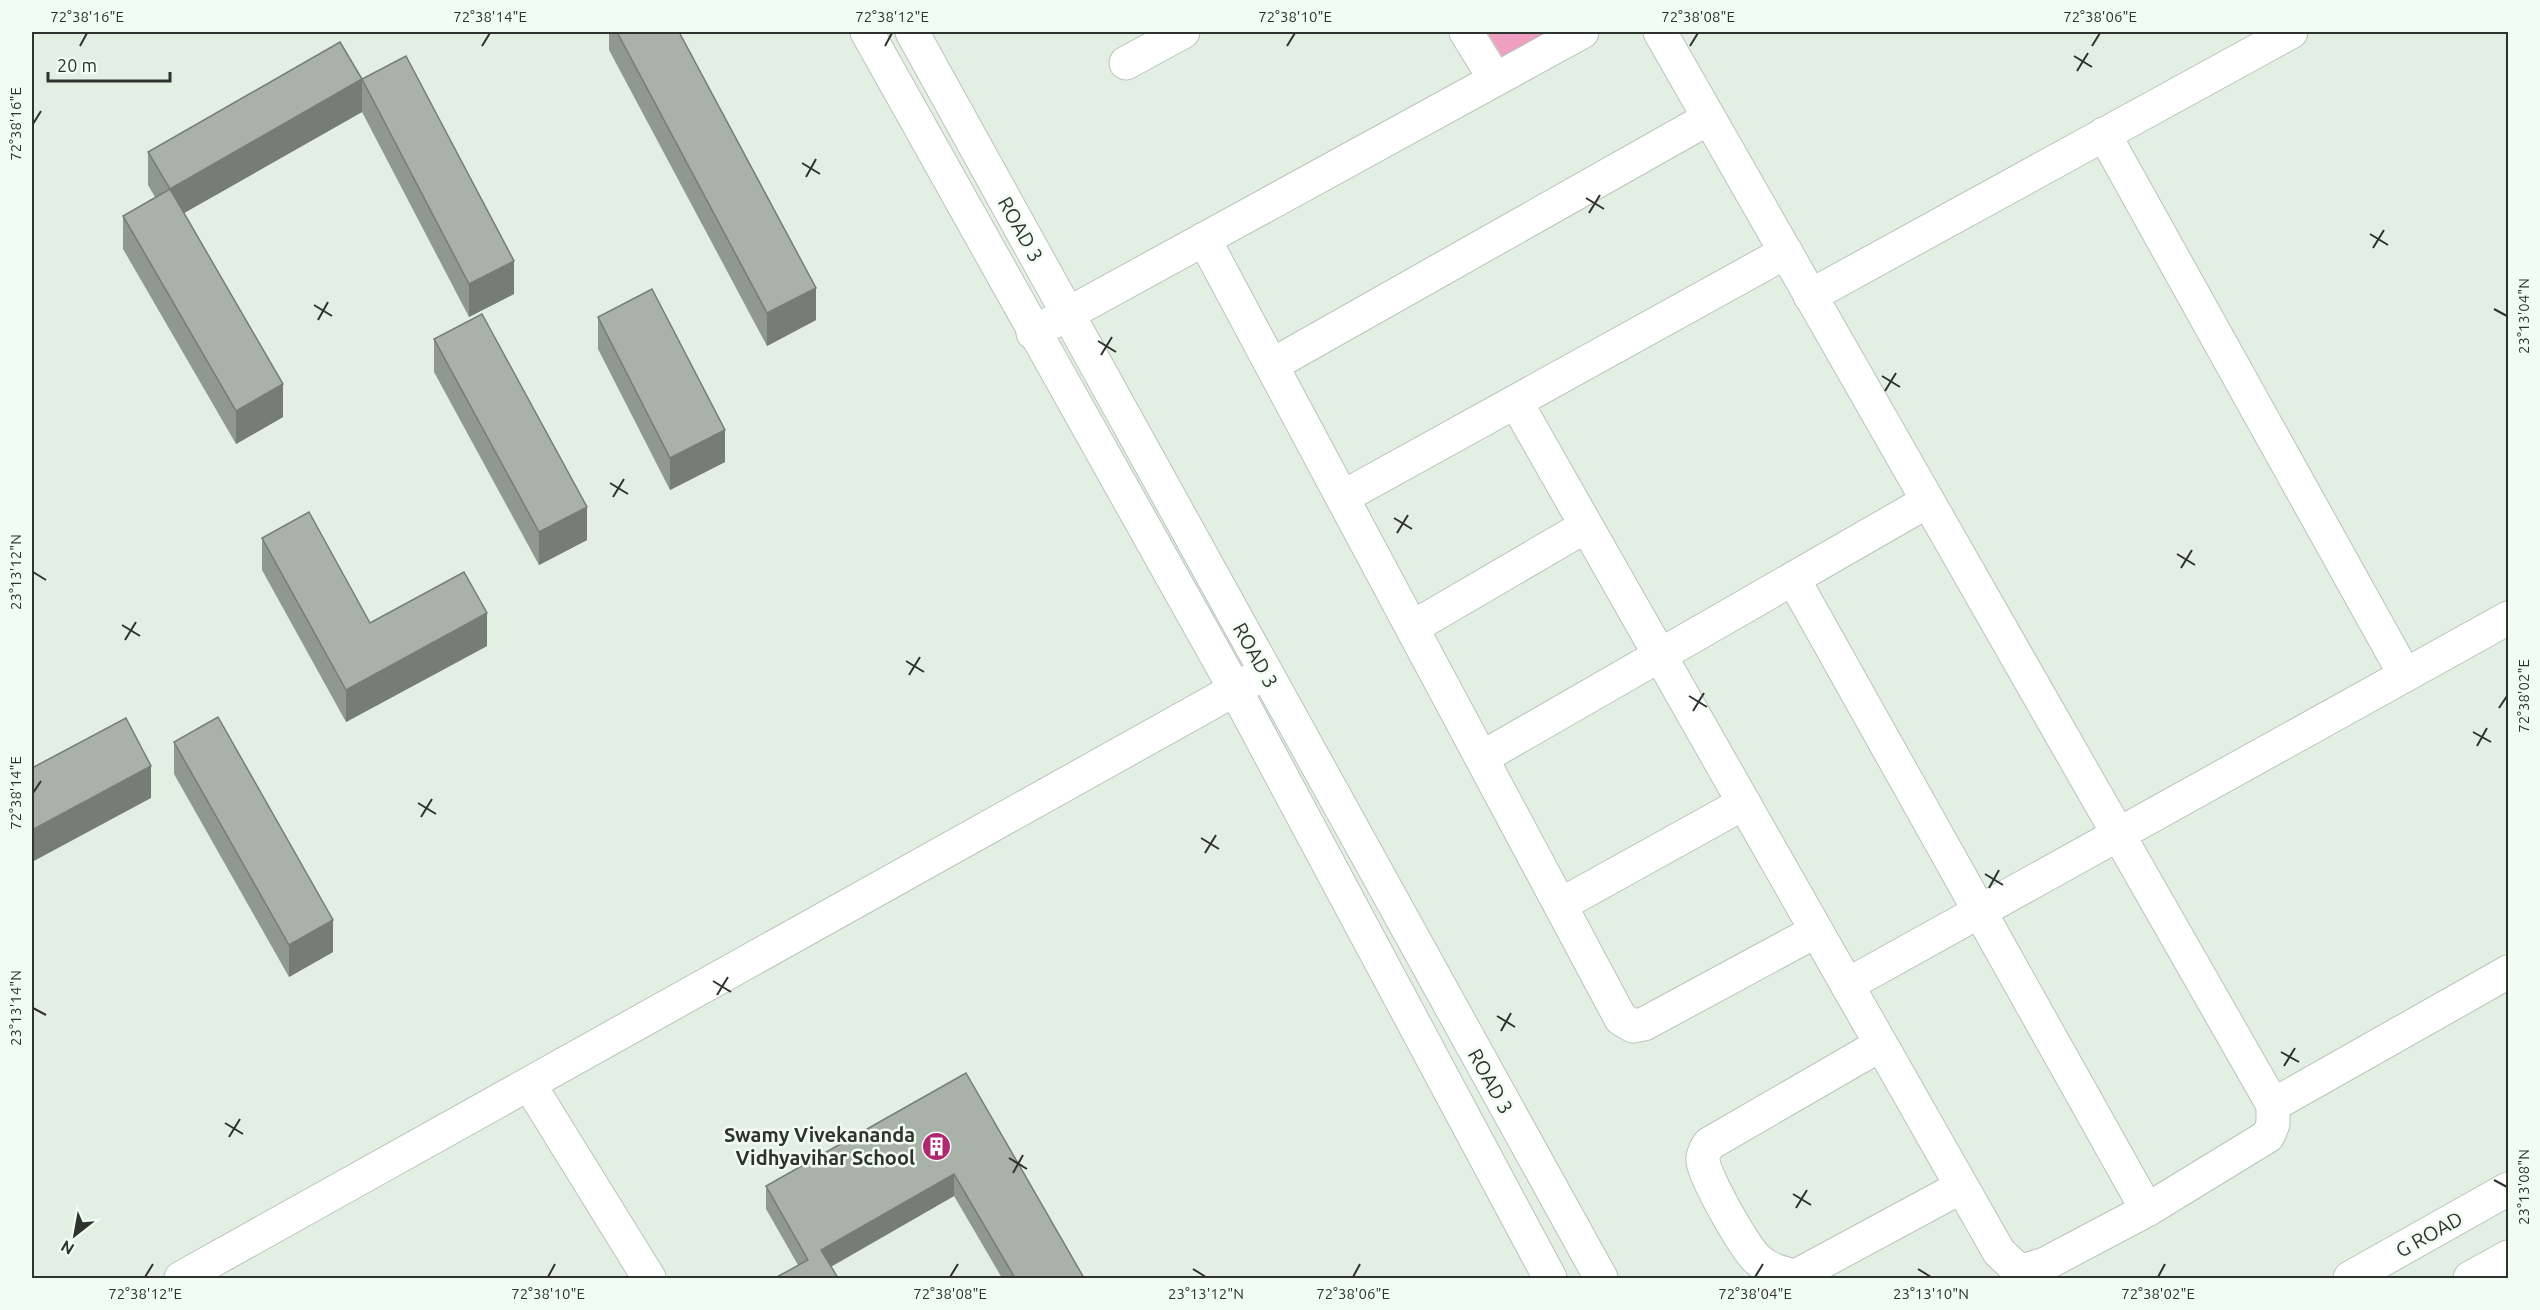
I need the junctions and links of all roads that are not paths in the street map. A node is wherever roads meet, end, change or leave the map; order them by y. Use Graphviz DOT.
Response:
graph roads {
  1 [pos="867,32"];
  2 [pos="912,32"];
  3 [pos="1183,32"];
  4 [pos="1466,32"];
  5 [pos="1582,32"];
  6 [pos="1660,32"];
  7 [pos="2291,32"];
  8 [pos="1126,63"];
  9 [pos="1495,79"];
  10 [pos="1709,118"];
  11 [pos="2104,134"];
  12 [pos="1204,239"];
  13 [pos="1786,252"];
  14 [pos="1810,296"];
  15 [pos="1068,314"];
  16 [pos="1033,333"];
  17 [pos="1272,365"];
  18 [pos="1516,402"];
  19 [pos="1343,497"];
  20 [pos="1928,501"];
  21 [pos="1586,526"];
  22 [pos="1794,580"];
  23 [pos="2508,618"];
  24 [pos="1413,627"];
  25 [pos="1660,656"];
  26 [pos="1265,673"];
  27 [pos="2405,675"];
  28 [pos="1235,689"];
  29 [pos="1483,757"];
  30 [pos="1744,803"];
  31 [pos="2119,834"];
  32 [pos="1562,904"];
  33 [pos="1980,911"];
  34 [pos="1816,931"];
  35 [pos="2508,972"];
  36 [pos="1847,985"];
  37 [pos="1881,1045"];
  38 [pos="529,1084"];
  39 [pos="2273,1105"];
  40 [pos="1961,1186"];
  41 [pos="2508,1190"];
  42 [pos="2147,1210"];
  43 [pos="2508,1257"];
  44 [pos="181,1278"];
  45 [pos="649,1278"];
  46 [pos="1550,1278"];
  47 [pos="1601,1278"];
  48 [pos="2350,1278"];
  49 [pos="2470,1278"];
  1 -- 16 [label="street, ROAD 3"];
  2 -- 15 [label="street, ROAD 3"];
  3 -- 8 [label="street"];
  4 -- 9 [label="street"];
  5 -- 9 [label="street"];
  6 -- 10 [label="street"];
  7 -- 11 [label="street"];
  9 -- 12 [label="street"];
  10 -- 13 [label="street"];
  10 -- 17 [label="street"];
  11 -- 14 [label="street"];
  11 -- 27 [label="street"];
  12 -- 15 [label="street"];
  12 -- 17 [label="street"];
  13 -- 14 [label="street"];
  13 -- 18 [label="street"];
  14 -- 20 [label="street"];
  15 -- 16 [label="street"];
  15 -- 26 [label="street, ROAD 3"];
  16 -- 28 [label="street, ROAD 3"];
  17 -- 19 [label="street"];
  18 -- 19 [label="street"];
  18 -- 21 [label="street"];
  19 -- 24 [label="street"];
  20 -- 22 [label="street"];
  20 -- 31 [label="street"];
  21 -- 24 [label="street"];
  21 -- 25 [label="street"];
  22 -- 25 [label="street"];
  22 -- 33 [label="street"];
  23 -- 27 [label="street"];
  24 -- 29 [label="street"];
  25 -- 29 [label="street"];
  25 -- 30 [label="street"];
  26 -- 28 [label="street"];
  26 -- 47 [label="street, ROAD 3"];
  27 -- 31 [label="street"];
  28 -- 38 [label="street"];
  28 -- 46 [label="street, ROAD 3"];
  29 -- 32 [label="street"];
  30 -- 32 [label="street"];
  30 -- 34 [label="street"];
  31 -- 33 [label="street"];
  31 -- 39 [label="street"];
  32 -- 34 [label="street"];
  33 -- 36 [label="street"];
  33 -- 42 [label="street"];
  34 -- 36 [label="street"];
  35 -- 39 [label="street"];
  36 -- 37 [label="street"];
  37 -- 40 [label="street"];
  37 -- 40 [label="street"];
  38 -- 44 [label="street"];
  38 -- 45 [label="street"];
  39 -- 42 [label="street"];
  40 -- 42 [label="street"];
  41 -- 48 [label="street, G ROAD"];
  43 -- 49 [label="street"];
}
